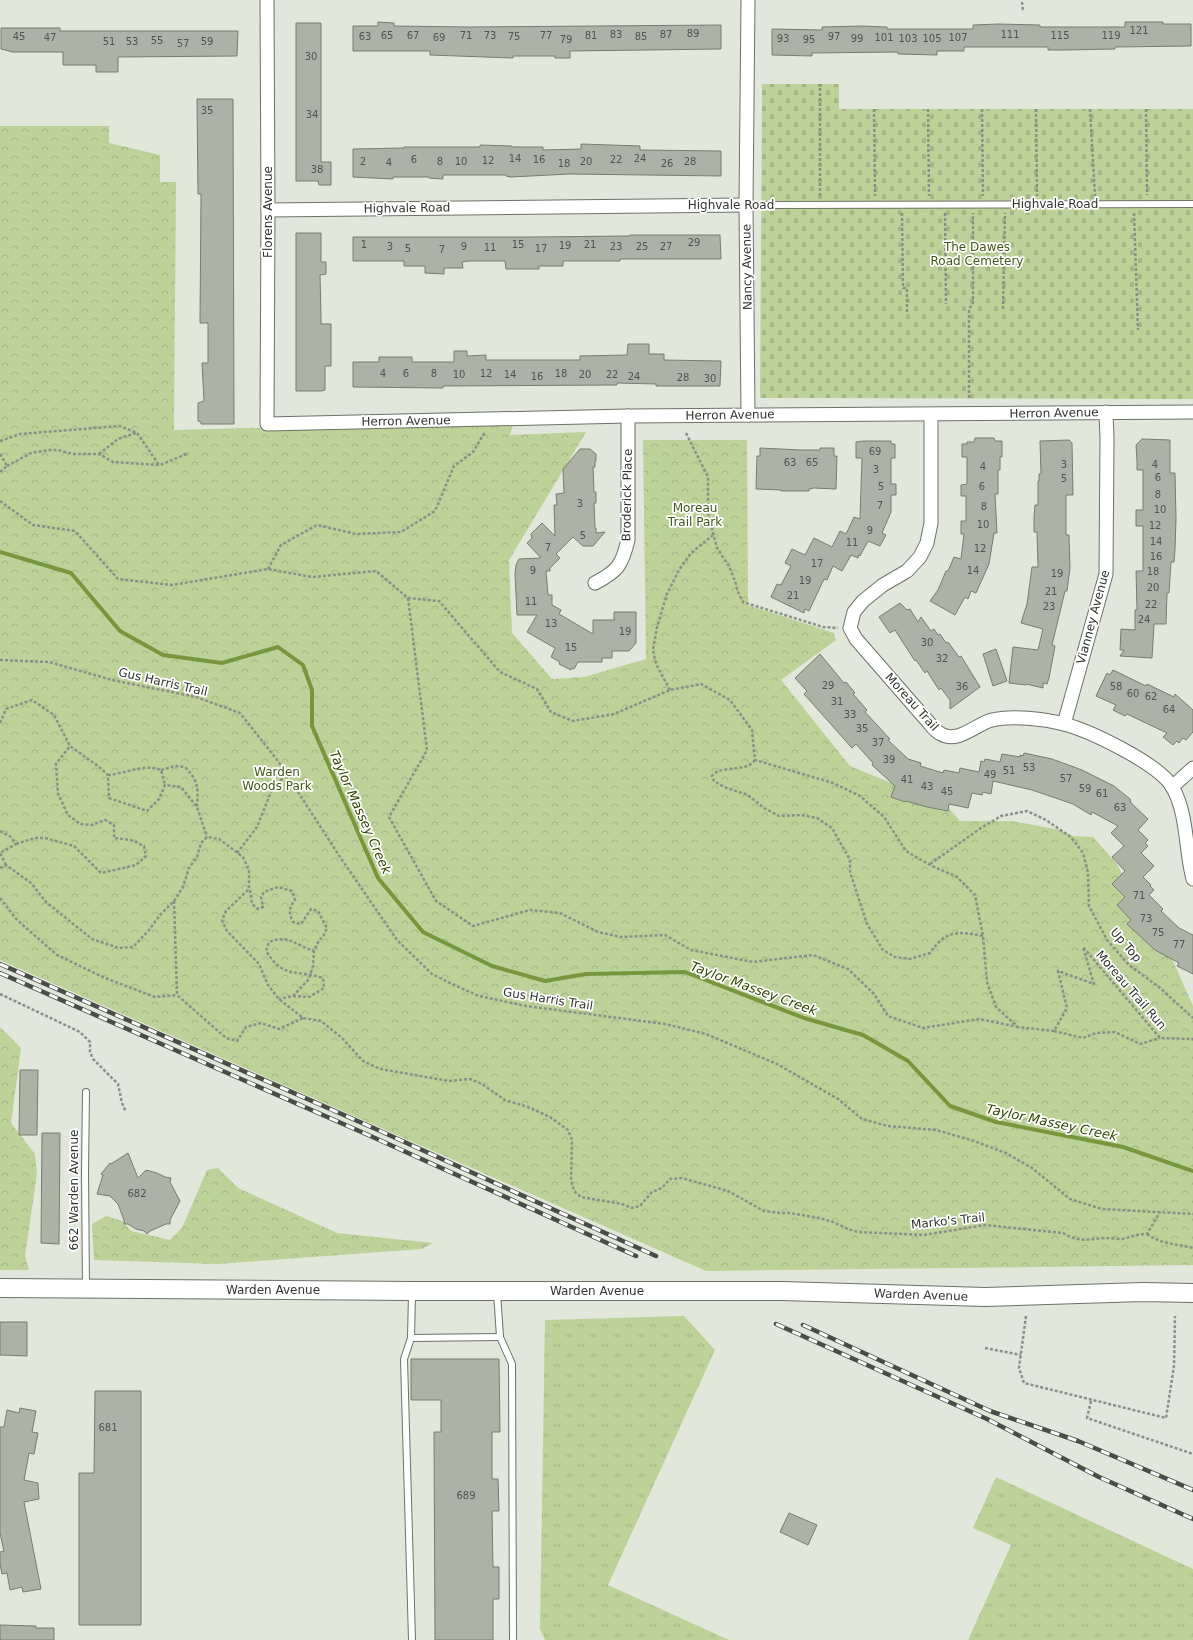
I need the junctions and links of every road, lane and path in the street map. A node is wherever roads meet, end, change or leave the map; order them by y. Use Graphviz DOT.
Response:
graph roads {
  1 [pos="267,0"];
  2 [pos="748,0"];
  3 [pos="1022,2"];
  4 [pos="1023,12"];
  5 [pos="820,84"];
  6 [pos="874,109"];
  7 [pos="928,109"];
  8 [pos="982,109"];
  9 [pos="1036,109"];
  10 [pos="1090,109"];
  11 [pos="1146,109"];
  12 [pos="945,204"];
  13 [pos="973,204"];
  14 [pos="983,204"];
  15 [pos="1005,204"];
  16 [pos="1037,204"];
  17 [pos="1096,204"];
  18 [pos="1134,204"];
  19 [pos="1147,204"];
  20 [pos="1193,204"];
  21 [pos="746,205"];
  22 [pos="820,205"];
  23 [pos="875,205"];
  24 [pos="902,205"];
  25 [pos="929,205"];
  26 [pos="268,210"];
  27 [pos="946,304"];
  28 [pos="1003,309"];
  29 [pos="907,312"];
  30 [pos="1138,330"];
  31 [pos="969,398"];
  32 [pos="1106,412"];
  33 [pos="1193,412"];
  34 [pos="748,415"];
  35 [pos="931,415"];
  36 [pos="628,416"];
  37 [pos="492,419"];
  38 [pos="267,424"];
  39 [pos="137,433"];
  40 [pos="686,433"];
  41 [pos="0,440"];
  42 [pos="189,453"];
  43 [pos="0,454"];
  44 [pos="99,454"];
  45 [pos="160,465"];
  46 [pos="7,466"];
  47 [pos="0,472"];
  48 [pos="0,501"];
  49 [pos="713,535"];
  50 [pos="268,569"];
  51 [pos="595,583"];
  52 [pos="408,598"];
  53 [pos="850,628"];
  54 [pos="0,660"];
  55 [pos="670,690"];
  56 [pos="0,723"];
  57 [pos="1064,724"];
  58 [pos="70,746"];
  59 [pos="755,760"];
  60 [pos="1193,768"];
  61 [pos="161,770"];
  62 [pos="286,774"];
  63 [pos="108,776"];
  64 [pos="165,785"];
  65 [pos="1172,787"];
  66 [pos="197,807"];
  67 [pos="0,831"];
  68 [pos="207,837"];
  69 [pos="16,844"];
  70 [pos="237,852"];
  71 [pos="930,864"];
  72 [pos="6,865"];
  73 [pos="0,868"];
  74 [pos="1193,879"];
  75 [pos="249,889"];
  76 [pos="0,898"];
  77 [pos="174,901"];
  78 [pos="983,936"];
  79 [pos="314,951"];
  80 [pos="310,974"];
  81 [pos="0,994"];
  82 [pos="178,995"];
  83 [pos="293,996"];
  84 [pos="279,999"];
  85 [pos="303,1018"];
  86 [pos="1193,1018"];
  87 [pos="1018,1027"];
  88 [pos="1054,1031"];
  89 [pos="1160,1038"];
  90 [pos="1193,1039"];
  91 [pos="86,1092"];
  92 [pos="126,1112"];
  93 [pos="1160,1212"];
  94 [pos="1193,1214"];
  95 [pos="1147,1234"];
  96 [pos="1193,1248"];
  97 [pos="0,1288"];
  98 [pos="86,1289"];
  99 [pos="497,1290"];
  100 [pos="412,1291"];
  101 [pos="1193,1293"];
  102 [pos="1026,1316"];
  103 [pos="1175,1316"];
  104 [pos="500,1337"];
  105 [pos="411,1338"];
  106 [pos="985,1348"];
  107 [pos="1021,1355"];
  108 [pos="1091,1401"];
  109 [pos="1193,1454"];
  110 [pos="412,1640"];
  111 [pos="513,1640"];
  1 -- 26 [label="street, Florens Avenue"];
  2 -- 21 [label="street, Nancy Avenue"];
  3 -- 4 [label="path"];
  5 -- 22 [label="path"];
  6 -- 23 [label="path"];
  7 -- 25 [label="path"];
  8 -- 14 [label="path"];
  9 -- 16 [label="path"];
  10 -- 17 [label="path"];
  11 -- 19 [label="path"];
  12 -- 13 [label="lane, Highvale Road"];
  12 -- 25 [label="lane, Highvale Road"];
  12 -- 27 [label="path"];
  13 -- 14 [label="lane, Highvale Road"];
  13 -- 31 [label="path"];
  14 -- 15 [label="lane, Highvale Road"];
  15 -- 16 [label="lane, Highvale Road"];
  15 -- 28 [label="path"];
  16 -- 17 [label="lane, Highvale Road"];
  17 -- 18 [label="lane, Highvale Road"];
  18 -- 19 [label="lane, Highvale Road"];
  18 -- 30 [label="path"];
  19 -- 20 [label="lane, Highvale Road"];
  21 -- 22 [label="lane, Highvale Road"];
  21 -- 26 [label="street, Highvale Road"];
  21 -- 34 [label="street, Nancy Avenue"];
  22 -- 23 [label="lane, Highvale Road"];
  23 -- 24 [label="lane, Highvale Road"];
  24 -- 25 [label="lane, Highvale Road"];
  24 -- 29 [label="path"];
  26 -- 38 [label="street, Florens Avenue"];
  32 -- 33 [label="street, Herron Avenue"];
  32 -- 35 [label="street, Herron Avenue"];
  32 -- 57 [label="street, Vianney Avenue"];
  34 -- 35 [label="street, Herron Avenue"];
  34 -- 36 [label="street, Herron Avenue"];
  35 -- 53 [label="street"];
  36 -- 37 [label="street, Herron Avenue"];
  36 -- 51 [label="street, Broderick Place"];
  37 -- 38 [label="street, Herron Avenue"];
  37 -- 50 [label="path"];
  39 -- 41 [label="path"];
  39 -- 44 [label="path"];
  39 -- 45 [label="path"];
  40 -- 49 [label="path"];
  42 -- 45 [label="path"];
  43 -- 46 [label="path"];
  44 -- 45 [label="path"];
  44 -- 46 [label="path"];
  46 -- 47 [label="path"];
  48 -- 50 [label="path"];
  49 -- 53 [label="path"];
  49 -- 55 [label="path"];
  50 -- 52 [label="path"];
  52 -- 55 [label="path"];
  52 -- 87 [label="path"];
  53 -- 57 [label="street, Moreau Trail"];
  54 -- 62 [label="path, Gus Harris Trail"];
  55 -- 59 [label="path"];
  56 -- 58 [label="path"];
  57 -- 65 [label="street, Moreau Trail"];
  58 -- 63 [label="path"];
  58 -- 69 [label="path"];
  59 -- 71 [label="path"];
  59 -- 78 [label="path"];
  60 -- 65 [label="street"];
  61 -- 63 [label="path"];
  61 -- 64 [label="path"];
  61 -- 66 [label="path"];
  62 -- 70 [label="path"];
  62 -- 93 [label="path, Gus Harris Trail"];
  63 -- 64 [label="path"];
  64 -- 66 [label="path"];
  65 -- 74 [label="street, Moreau Trail"];
  66 -- 68 [label="path"];
  67 -- 69 [label="path"];
  68 -- 70 [label="path"];
  68 -- 77 [label="path"];
  69 -- 72 [label="path"];
  70 -- 75 [label="path"];
  71 -- 78 [label="path"];
  71 -- 86 [label="path, Up Top"];
  72 -- 73 [label="path"];
  72 -- 77 [label="path"];
  75 -- 79 [label="path"];
  75 -- 84 [label="path, Marko's Trail"];
  76 -- 82 [label="path"];
  77 -- 82 [label="path"];
  78 -- 87 [label="path"];
  79 -- 80 [label="path"];
  79 -- 80 [label="path"];
  80 -- 83 [label="path"];
  80 -- 83 [label="path"];
  81 -- 92 [label="path"];
  82 -- 85 [label="path"];
  83 -- 84 [label="path"];
  84 -- 85 [label="path, Marko's Trail"];
  85 -- 95 [label="path, Marko's Trail"];
  87 -- 88 [label="path"];
  88 -- 89 [label="path"];
  88 -- 89 [label="path, Moreau Trail Run"];
  89 -- 90 [label="path, Moreau Trail Run"];
  91 -- 98 [label="lane, 662 Warden Avenue"];
  93 -- 94 [label="path, Gus Harris Trail"];
  93 -- 95 [label="path"];
  95 -- 96 [label="path"];
  97 -- 98 [label="main road, Warden Avenue"];
  98 -- 100 [label="main road, Warden Avenue"];
  99 -- 100 [label="main road, Warden Avenue"];
  99 -- 101 [label="main road, Warden Avenue"];
  99 -- 104 [label="lane"];
  100 -- 105 [label="lane"];
  102 -- 107 [label="path"];
  103 -- 108 [label="path"];
  104 -- 105 [label="lane"];
  104 -- 111 [label="lane"];
  105 -- 110 [label="lane"];
  106 -- 107 [label="path"];
  107 -- 108 [label="path"];
  108 -- 109 [label="path"];
}
